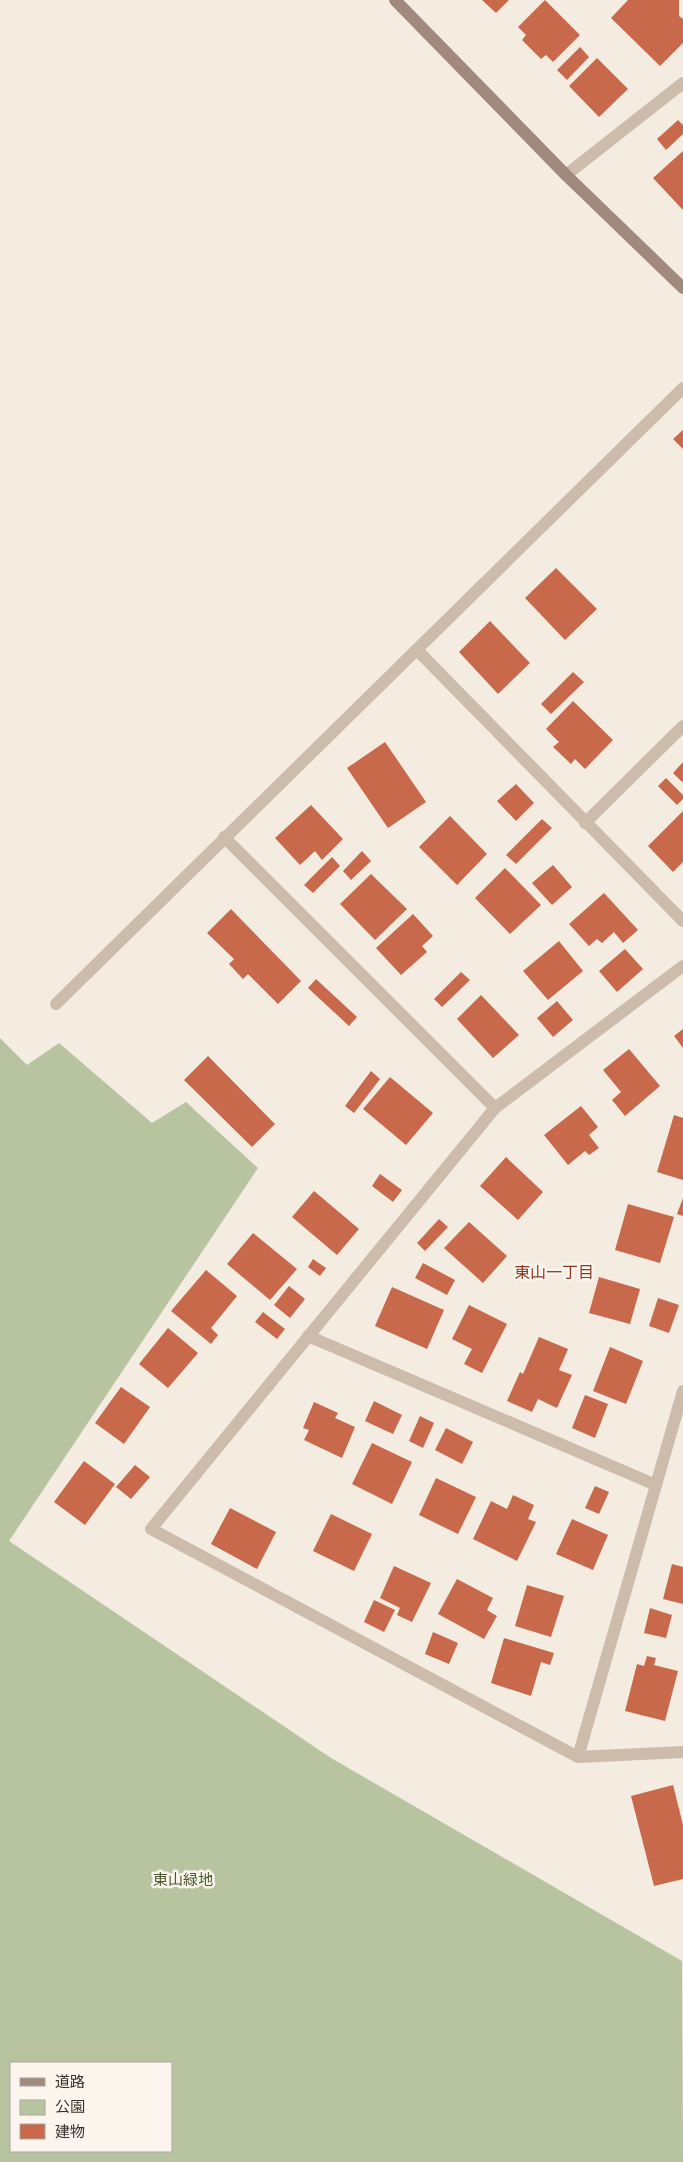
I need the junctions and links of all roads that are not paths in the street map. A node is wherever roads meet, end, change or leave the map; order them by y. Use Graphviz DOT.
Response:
graph roads {
  1 [pos="395,0"];
  2 [pos="683,83"];
  3 [pos="566,175"];
  4 [pos="683,288"];
  5 [pos="683,388"];
  6 [pos="418,651"];
  7 [pos="683,726"];
  8 [pos="585,823"];
  9 [pos="224,837"];
  10 [pos="683,921"];
  11 [pos="683,966"];
  12 [pos="56,1004"];
  13 [pos="495,1108"];
  14 [pos="308,1336"];
  15 [pos="683,1391"];
  16 [pos="656,1485"];
  17 [pos="683,1752"];
  18 [pos="578,1756"];
  1 -- 3 [label="street"];
  2 -- 3 [label="street"];
  3 -- 4 [label="street"];
  5 -- 6 [label="street"];
  6 -- 8 [label="street"];
  6 -- 9 [label="street"];
  7 -- 8 [label="street"];
  8 -- 10 [label="street"];
  9 -- 12 [label="street"];
  9 -- 13 [label="street"];
  11 -- 13 [label="street"];
  13 -- 14 [label="street"];
  14 -- 16 [label="street"];
  14 -- 18 [label="street"];
  15 -- 16 [label="street"];
  16 -- 18 [label="street"];
  17 -- 18 [label="street"];
}
